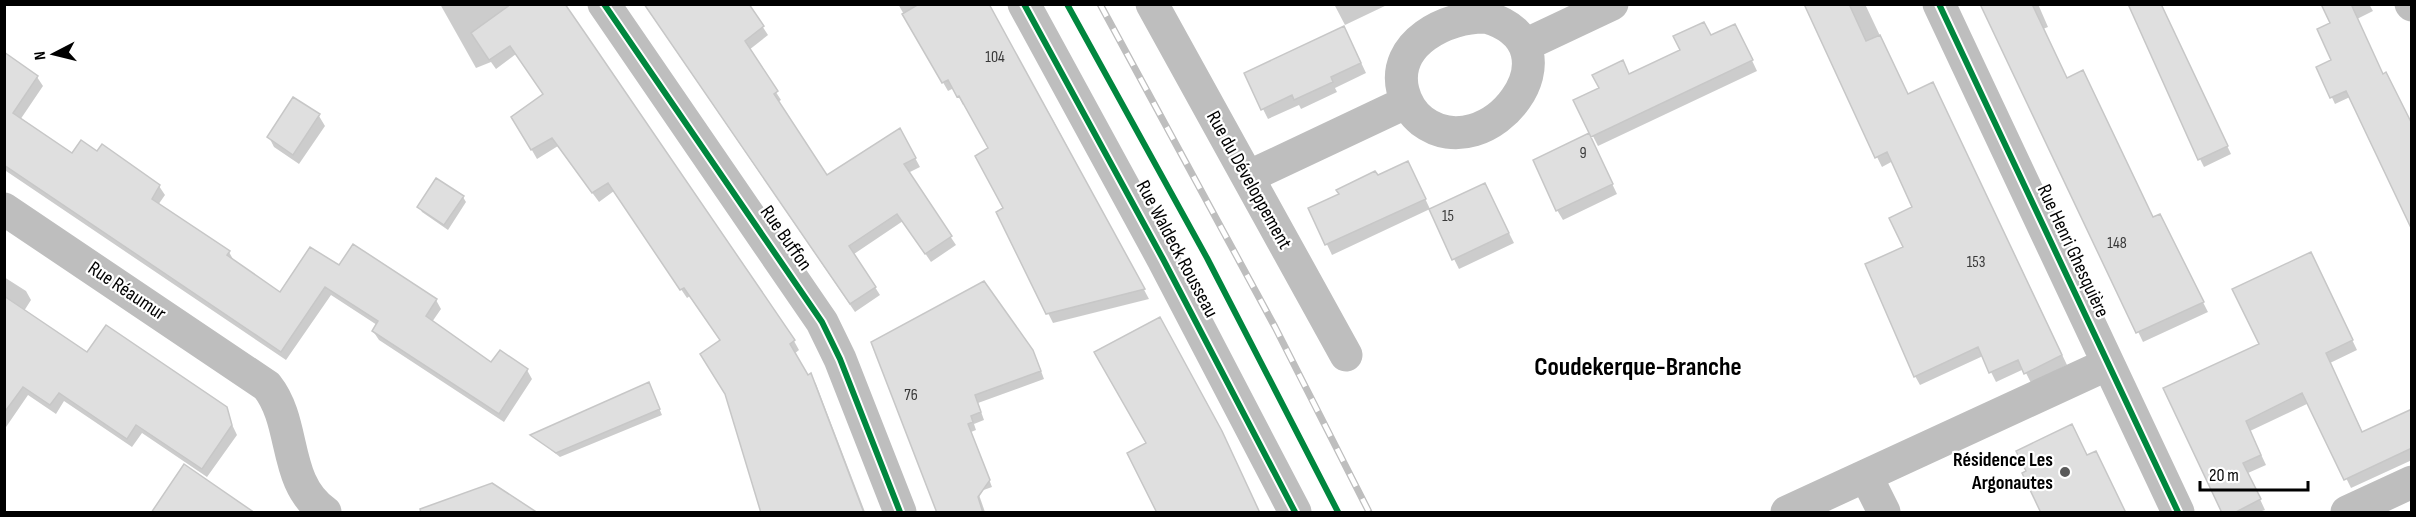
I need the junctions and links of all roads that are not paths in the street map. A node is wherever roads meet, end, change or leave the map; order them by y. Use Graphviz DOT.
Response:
graph roads {
  1 [pos="604,4"];
  2 [pos="1024,4"];
  3 [pos="1152,4"];
  4 [pos="1612,4"];
  5 [pos="1939,4"];
  6 [pos="1525,45"];
  7 [pos="1407,102"];
  8 [pos="1248,177"];
  9 [pos="4,209"];
  10 [pos="1346,355"];
  11 [pos="2108,364"];
  12 [pos="1866,476"];
  13 [pos="2412,482"];
  14 [pos="325,513"];
  15 [pos="900,513"];
  16 [pos="1295,513"];
  17 [pos="1787,513"];
  18 [pos="1884,513"];
  19 [pos="2178,513"];
  20 [pos="2347,513"];
  1 -- 15 [label="street, Rue Buffon"];
  2 -- 16 [label="street, Rue Waldeck Rousseau"];
  3 -- 8 [label="street, Rue du Développement"];
  4 -- 6 [label="street"];
  5 -- 11 [label="street, Rue Henri Ghesquière"];
  6 -- 7 [label="street"];
  6 -- 7 [label="street"];
  7 -- 8 [label="street"];
  8 -- 10 [label="street, Rue du Développement"];
  9 -- 14 [label="street, Rue Réaumur"];
  11 -- 12 [label="street"];
  11 -- 19 [label="street, Rue Henri Ghesquière"];
  12 -- 17 [label="street"];
  12 -- 18 [label="street"];
  13 -- 20 [label="street"];
}
